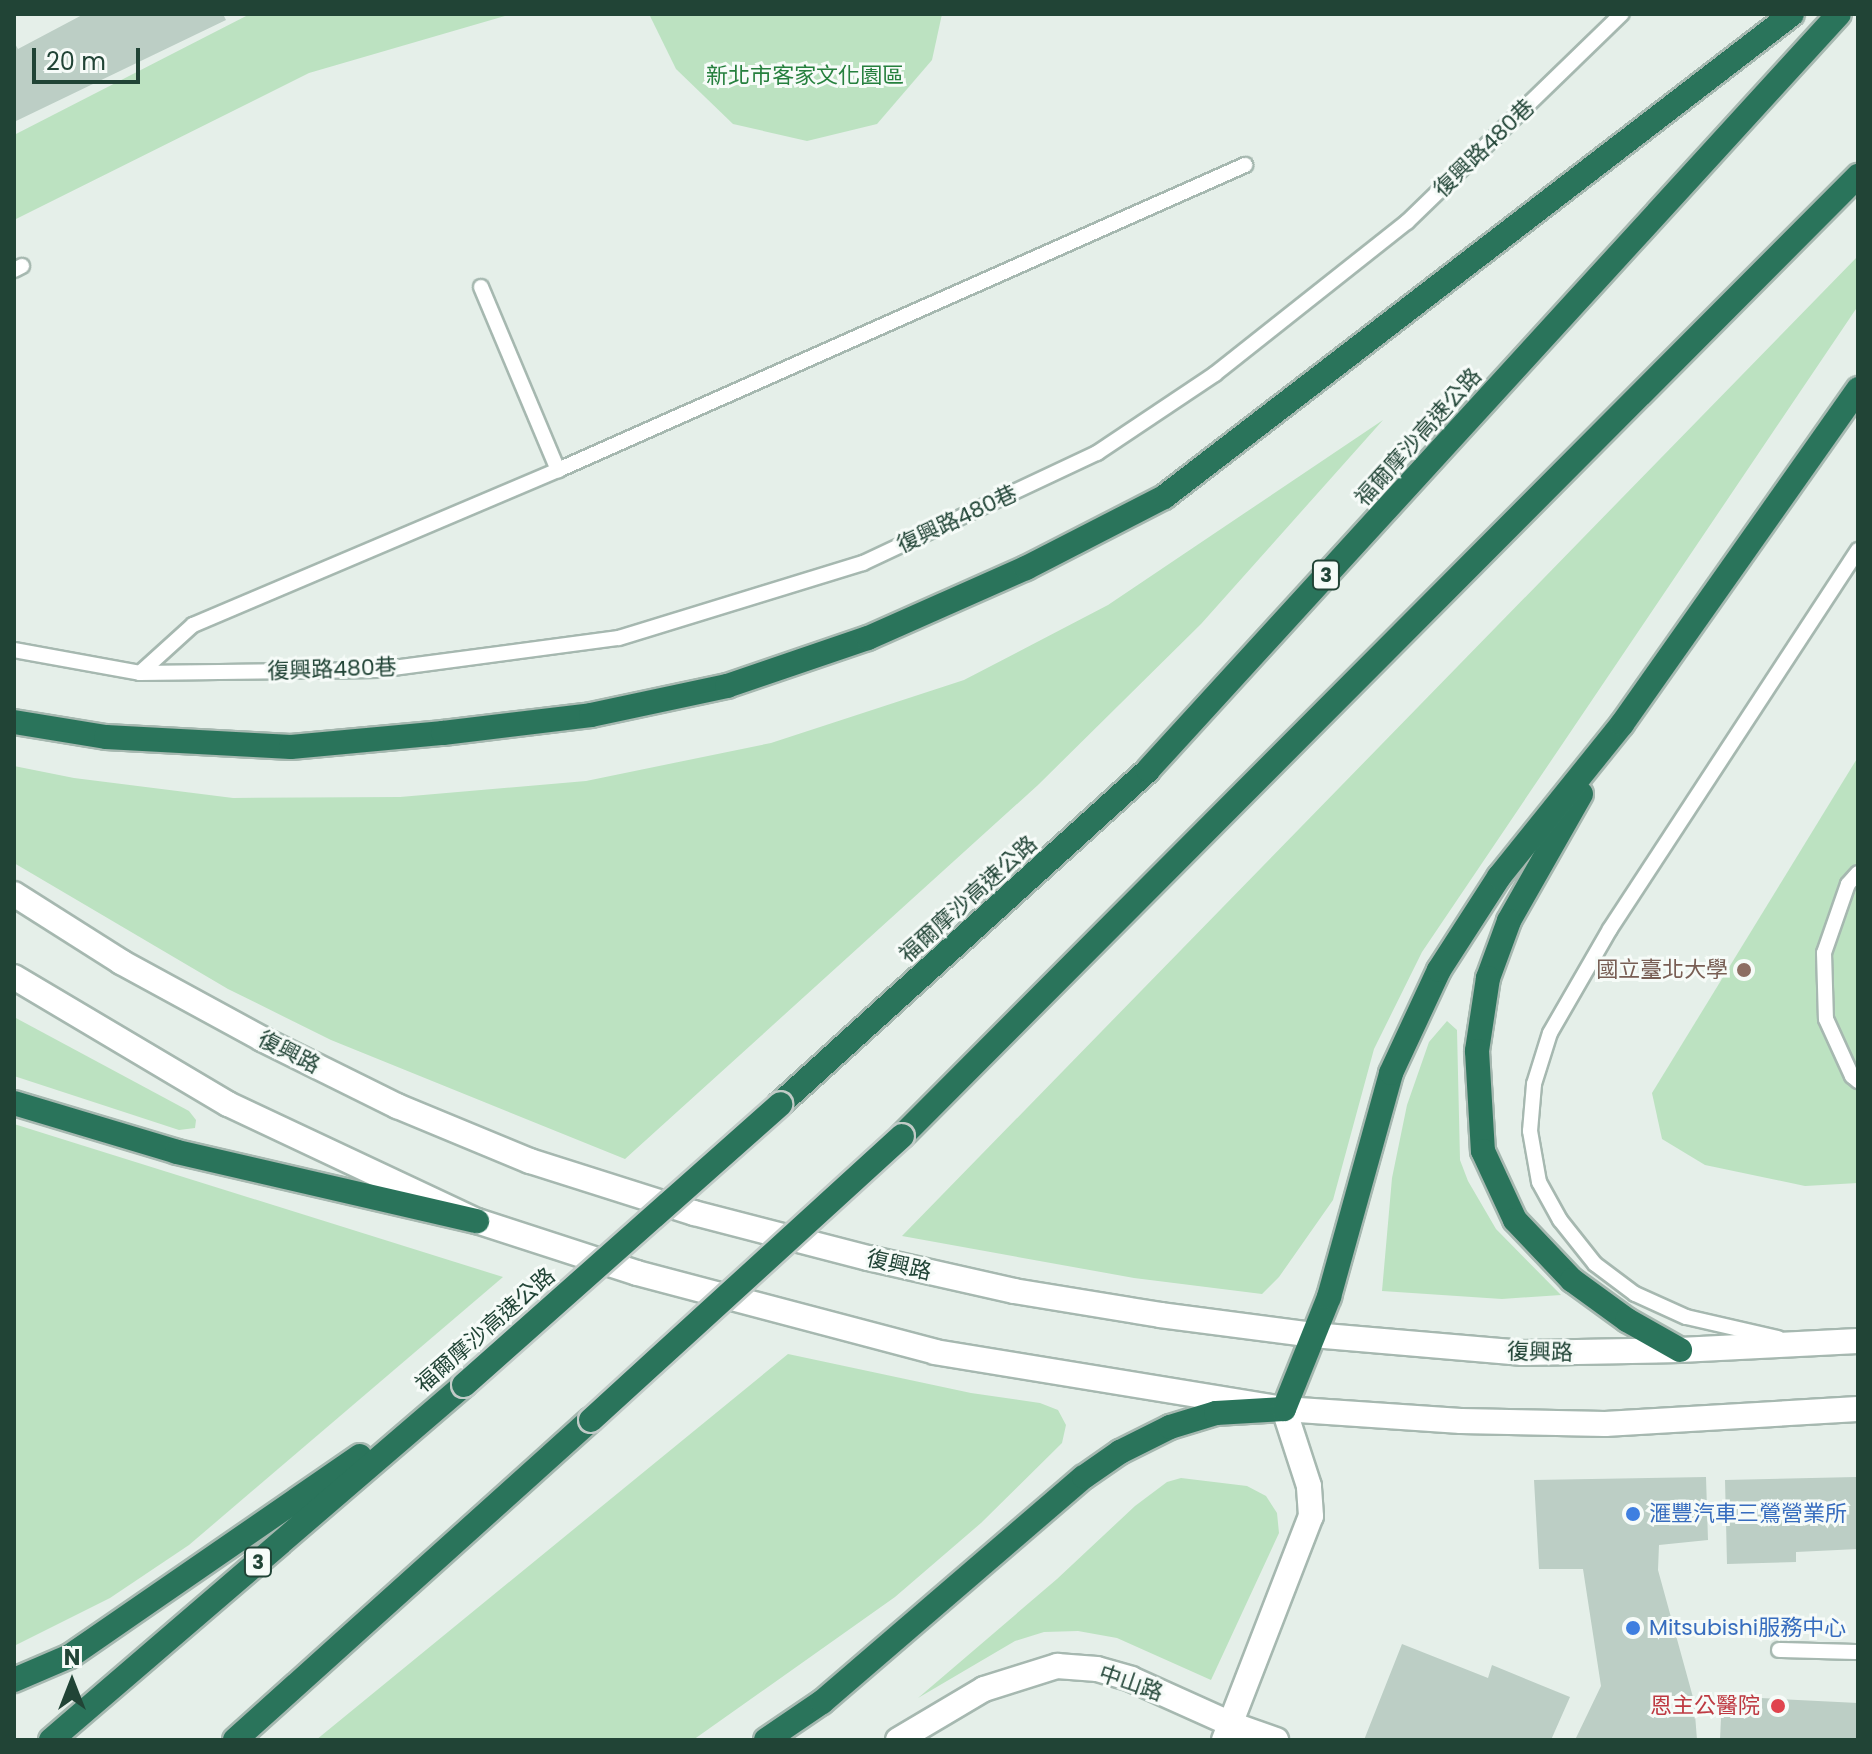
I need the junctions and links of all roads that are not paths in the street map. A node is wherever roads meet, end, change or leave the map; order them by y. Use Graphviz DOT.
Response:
graph roads {
  1 [pos="1622,14"];
  2 [pos="1792,14"];
  3 [pos="1839,14"];
  4 [pos="1245,165"];
  5 [pos="1858,176"];
  6 [pos="481,287"];
  7 [pos="1858,389"];
  8 [pos="558,470"];
  9 [pos="1858,550"];
  10 [pos="14,650"];
  11 [pos="140,673"];
  12 [pos="14,722"];
  13 [pos="1622,724"];
  14 [pos="1858,873"];
  15 [pos="14,894"];
  16 [pos="14,977"];
  17 [pos="1856,1076"];
  18 [pos="14,1103"];
  19 [pos="477,1221"];
  20 [pos="1313,1335"];
  21 [pos="1858,1341"];
  22 [pos="1802,1344"];
  23 [pos="1680,1350"];
  24 [pos="464,1385"];
  25 [pos="1284,1409"];
  26 [pos="1858,1409"];
  27 [pos="1779,1650"];
  28 [pos="1858,1652"];
  29 [pos="14,1680"];
  30 [pos="1227,1732"];
  31 [pos="51,1740"];
  32 [pos="235,1740"];
  33 [pos="766,1740"];
  34 [pos="898,1740"];
  35 [pos="1276,1740"];
  1 -- 11 [label="lane, 復興路480巷"];
  2 -- 12 [label="highway"];
  3 -- 24 [label="highway, 福爾摩沙高速公路 / 3, bridge"];
  4 -- 8 [label="lane"];
  5 -- 32 [label="highway, bridge"];
  6 -- 8 [label="lane"];
  7 -- 13 [label="highway"];
  8 -- 11 [label="lane"];
  9 -- 22 [label="lane"];
  10 -- 11 [label="lane, 復興路480巷"];
  13 -- 20 [label="highway"];
  13 -- 23 [label="highway"];
  14 -- 17 [label="lane"];
  15 -- 20 [label="main road, 復興路"];
  16 -- 19 [label="main road"];
  18 -- 19 [label="highway"];
  19 -- 25 [label="main road"];
  20 -- 23 [label="main road, 復興路"];
  20 -- 25 [label="highway"];
  21 -- 22 [label="main road, 復興路"];
  22 -- 23 [label="main road, 復興路"];
  24 -- 29 [label="highway"];
  24 -- 31 [label="highway, 福爾摩沙高速公路 / 3"];
  25 -- 26 [label="main road"];
  25 -- 30 [label="main road"];
  25 -- 33 [label="highway"];
  27 -- 28 [label="lane"];
  30 -- 34 [label="main road, 中山路"];
  30 -- 35 [label="main road, 中山路"];
}
